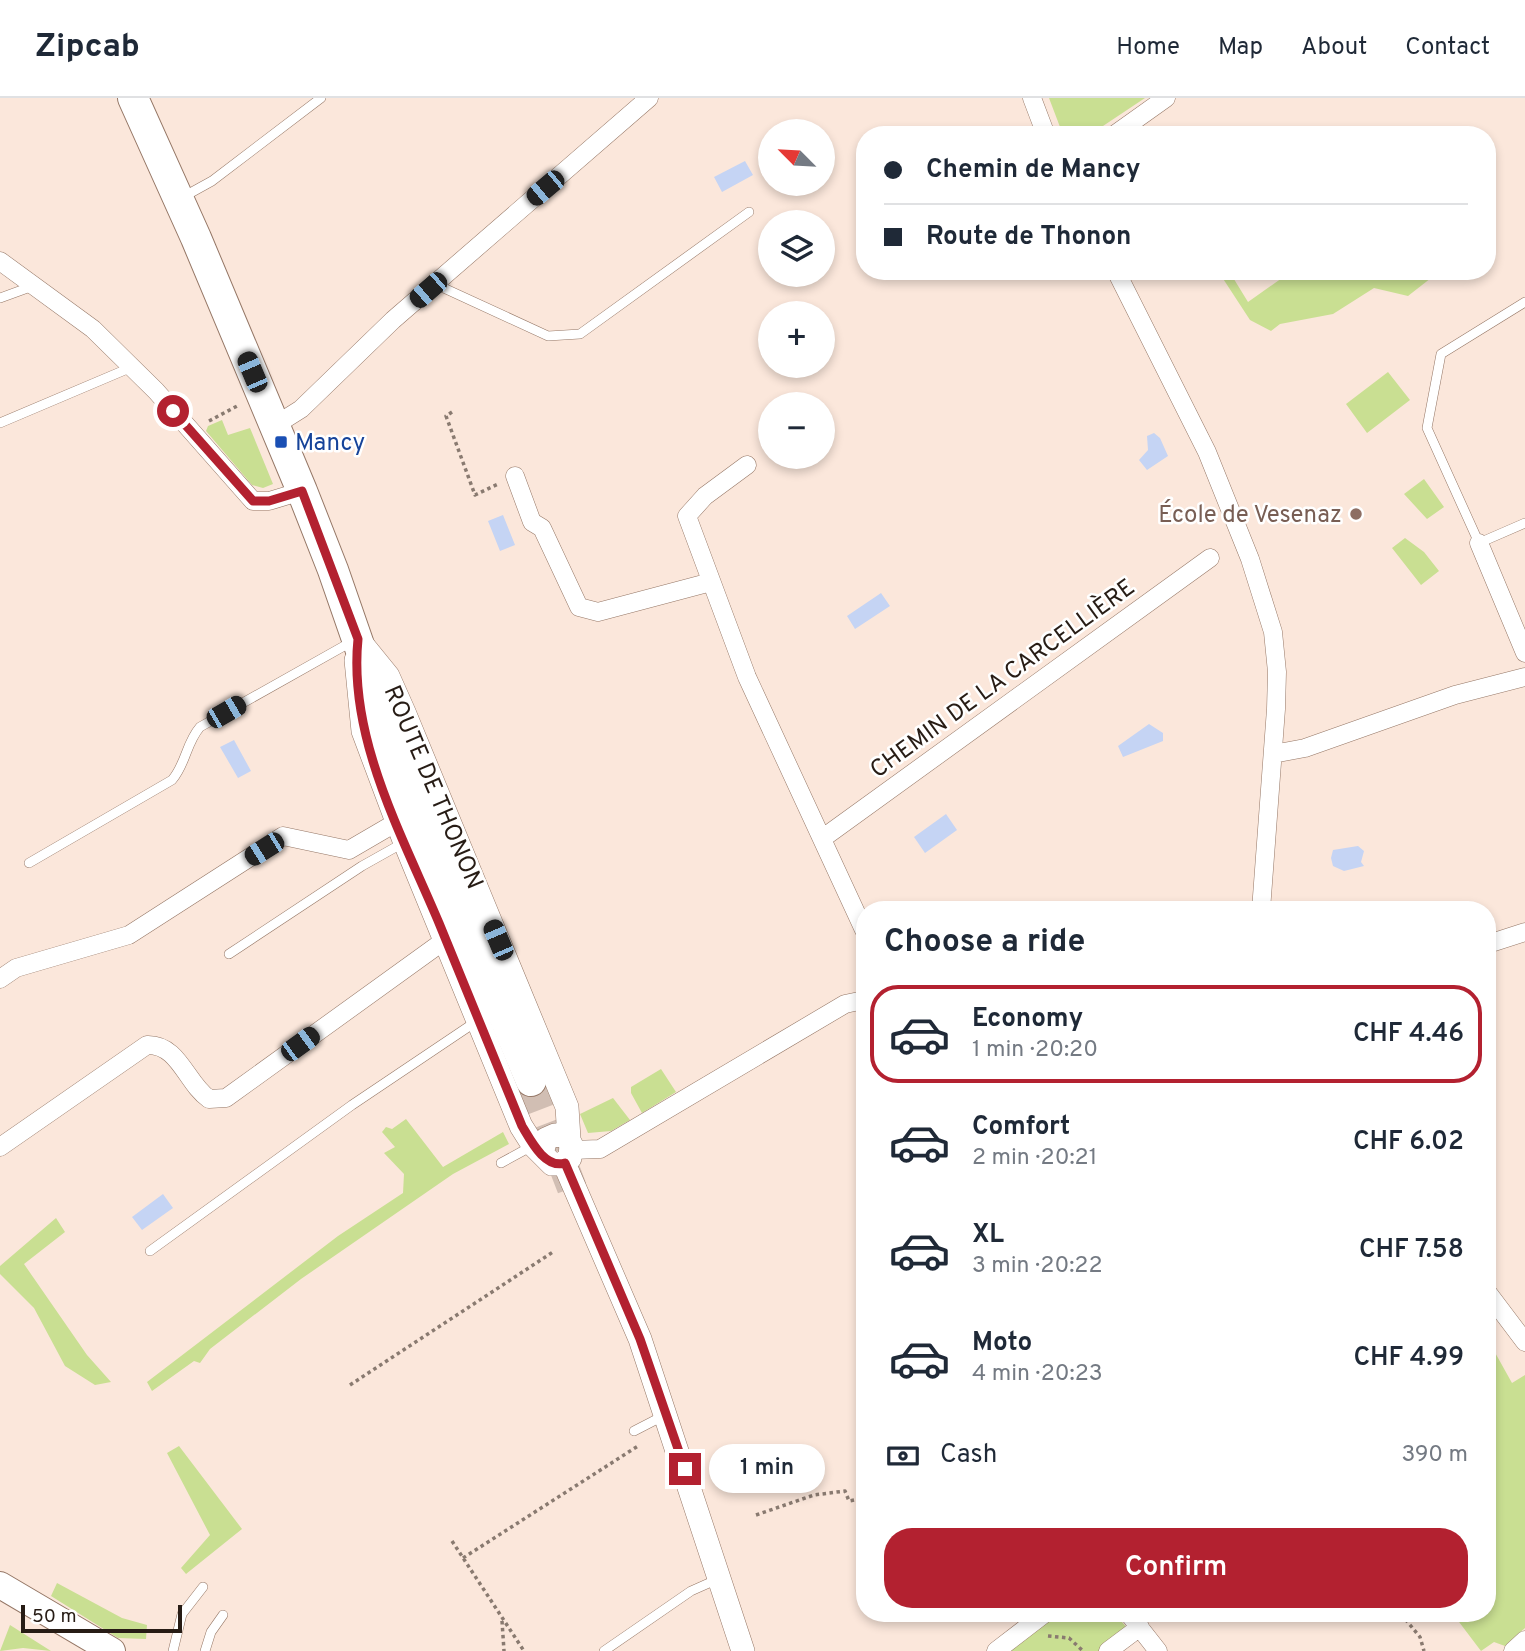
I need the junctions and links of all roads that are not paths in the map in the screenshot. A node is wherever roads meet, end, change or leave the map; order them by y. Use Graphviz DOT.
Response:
graph roads {
  1 [pos="133,98"];
  2 [pos="321,98"];
  3 [pos="649,98"];
  4 [pos="1032,98"];
  5 [pos="1166,98"];
  6 [pos="1043,126"];
  7 [pos="1127,126"];
  8 [pos="178,200"];
  9 [pos="749,212"];
  10 [pos="0,261"];
  11 [pos="1121,280"];
  12 [pos="435,284"];
  13 [pos="35,285"];
  14 [pos="0,298"];
  15 [pos="1525,302"];
  16 [pos="132,367"];
  17 [pos="0,423"];
  18 [pos="274,426"];
  19 [pos="747,466"];
  20 [pos="515,476"];
  21 [pos="302,491"];
  22 [pos="1525,523"];
  23 [pos="1479,543"];
  24 [pos="1210,558"];
  25 [pos="711,582"];
  26 [pos="358,639"];
  27 [pos="1525,653"];
  28 [pos="1525,677"];
  29 [pos="1273,754"];
  30 [pos="401,833"];
  31 [pos="823,838"];
  32 [pos="29,863"];
  33 [pos="1262,901"];
  34 [pos="856,912"];
  35 [pos="1525,932"];
  36 [pos="446,940"];
  37 [pos="1496,941"];
  38 [pos="229,954"];
  39 [pos="0,979"];
  40 [pos="856,1001"];
  41 [pos="479,1020"];
  42 [pos="531,1081"];
  43 [pos="0,1147"];
  44 [pos="538,1149"];
  45 [pos="568,1151"];
  46 [pos="501,1163"];
  47 [pos="150,1251"];
  48 [pos="1496,1304"];
  49 [pos="1525,1342"];
  50 [pos="666,1414"];
  51 [pos="634,1431"];
  52 [pos="720,1579"];
  53 [pos="0,1585"];
  54 [pos="203,1587"];
  55 [pos="223,1615"];
  56 [pos="1034,1622"];
  57 [pos="1132,1622"];
  58 [pos="1136,1622"];
  59 [pos="1525,1640"];
  60 [pos="111,1651"];
  61 [pos="173,1651"];
  62 [pos="205,1651"];
  63 [pos="604,1651"];
  64 [pos="743,1651"];
  65 [pos="996,1651"];
  66 [pos="1108,1651"];
  67 [pos="1158,1651"];
  68 [pos="1513,1651"];
  1 -- 8 [label="main road, ROUTE DE THONON"];
  2 -- 8 [label="lane"];
  3 -- 12 [label="street"];
  4 -- 6 [label="street"];
  5 -- 7 [label="street"];
  8 -- 18 [label="main road, ROUTE DE THONON"];
  9 -- 12 [label="lane"];
  10 -- 13 [label="street"];
  11 -- 29 [label="street"];
  12 -- 18 [label="street"];
  13 -- 14 [label="lane"];
  13 -- 16 [label="street"];
  15 -- 23 [label="lane"];
  16 -- 17 [label="lane"];
  16 -- 21 [label="street"];
  18 -- 21 [label="main road, ROUTE DE THONON"];
  19 -- 25 [label="street"];
  20 -- 25 [label="street"];
  21 -- 26 [label="main road, ROUTE DE THONON"];
  22 -- 23 [label="lane"];
  23 -- 27 [label="street"];
  24 -- 31 [label="street, CHEMIN DE LA CARCELLIÈRE"];
  25 -- 31 [label="street"];
  26 -- 30 [label="street, ROUTE DE THONON"];
  26 -- 32 [label="lane"];
  26 -- 42 [label="main road"];
  26 -- 45 [label="street, ROUTE DE THONON"];
  28 -- 29 [label="street"];
  29 -- 33 [label="street"];
  30 -- 36 [label="street, ROUTE DE THONON"];
  30 -- 38 [label="lane"];
  30 -- 39 [label="street"];
  31 -- 34 [label="street"];
  35 -- 37 [label="street"];
  36 -- 41 [label="street, ROUTE DE THONON"];
  36 -- 43 [label="street"];
  40 -- 45 [label="street"];
  41 -- 44 [label="street, ROUTE DE THONON"];
  41 -- 47 [label="lane"];
  44 -- 45 [label="street"];
  44 -- 46 [label="lane"];
  45 -- 50 [label="street, ROUTE DE THONON"];
  48 -- 49 [label="street"];
  50 -- 51 [label="lane"];
  50 -- 52 [label="street, ROUTE DE THONON"];
  52 -- 63 [label="lane"];
  52 -- 64 [label="street, ROUTE DE THONON"];
  53 -- 60 [label="main road"];
  54 -- 61 [label="lane"];
  55 -- 62 [label="lane"];
  56 -- 65 [label="street"];
  57 -- 66 [label="street"];
  58 -- 67 [label="street"];
  59 -- 68 [label="street"];
}
